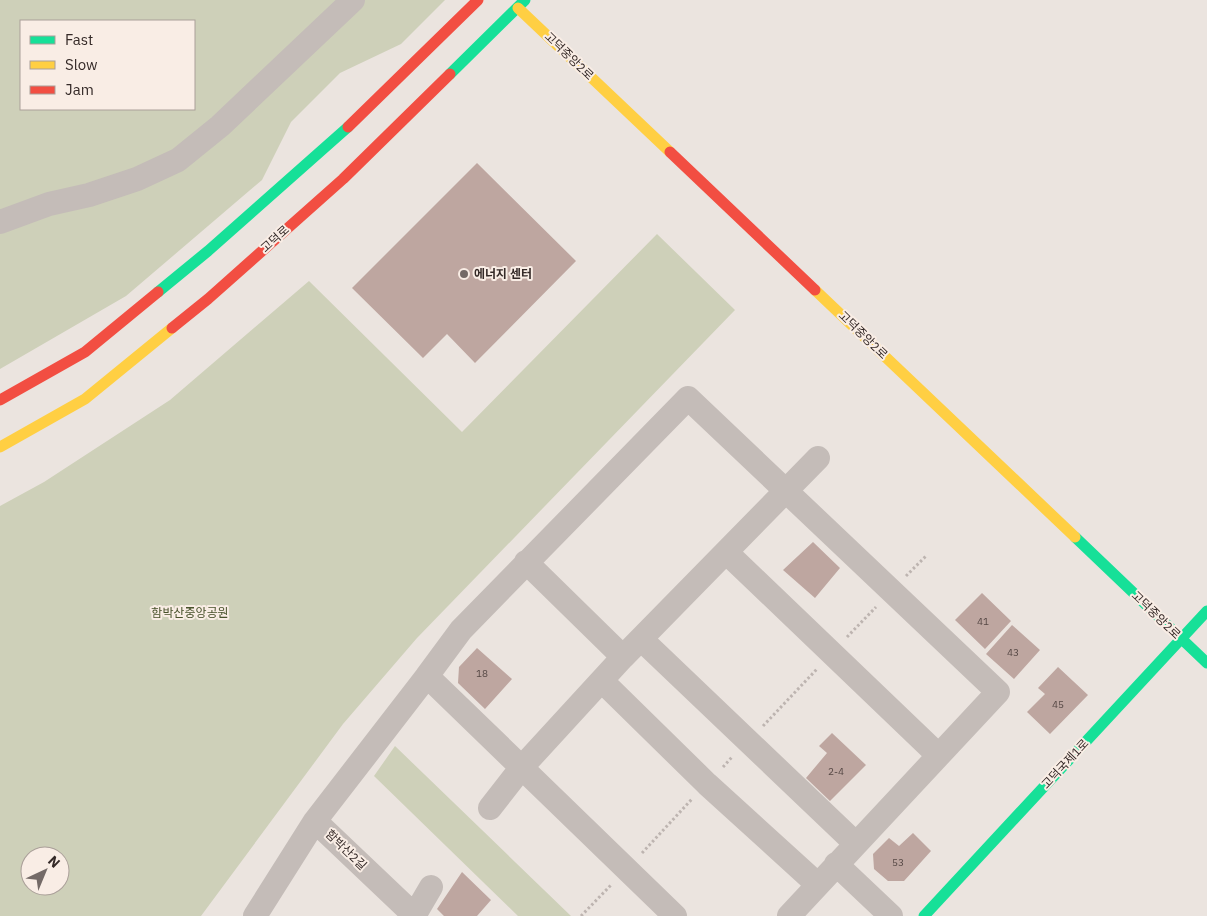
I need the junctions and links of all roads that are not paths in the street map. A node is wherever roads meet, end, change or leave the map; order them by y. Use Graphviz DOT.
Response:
graph roads {
  1 [pos="353,0"];
  2 [pos="478,0"];
  3 [pos="522,4"];
  4 [pos="0,222"];
  5 [pos="0,400"];
  6 [pos="0,447"];
  7 [pos="818,458"];
  8 [pos="786,491"];
  9 [pos="726,552"];
  10 [pos="526,562"];
  11 [pos="1207,611"];
  12 [pos="641,639"];
  13 [pos="1181,639"];
  14 [pos="623,657"];
  15 [pos="1207,663"];
  16 [pos="427,676"];
  17 [pos="602,680"];
  18 [pos="938,755"];
  19 [pos="522,767"];
  20 [pos="490,808"];
  21 [pos="315,820"];
  22 [pos="855,843"];
  23 [pos="836,864"];
  24 [pos="817,884"];
  25 [pos="431,887"];
  26 [pos="255,916"];
  27 [pos="414,916"];
  28 [pos="675,916"];
  29 [pos="789,916"];
  30 [pos="891,916"];
  31 [pos="924,916"];
  1 -- 4 [label="street"];
  2 -- 5 [label="street"];
  3 -- 6 [label="street, 고덕로"];
  3 -- 13 [label="street, 고덕중앙2로"];
  7 -- 8 [label="street"];
  8 -- 9 [label="street"];
  8 -- 10 [label="street"];
  8 -- 18 [label="street"];
  9 -- 12 [label="street"];
  9 -- 18 [label="street"];
  10 -- 14 [label="street"];
  10 -- 16 [label="street"];
  11 -- 13 [label="street, 고덕국제1로"];
  12 -- 14 [label="street"];
  12 -- 22 [label="street"];
  13 -- 15 [label="street, 고덕중앙2로"];
  13 -- 31 [label="street, 고덕국제1로"];
  14 -- 17 [label="street"];
  16 -- 19 [label="street"];
  16 -- 21 [label="street"];
  17 -- 19 [label="street"];
  17 -- 24 [label="street"];
  18 -- 22 [label="street"];
  19 -- 20 [label="street"];
  19 -- 28 [label="street"];
  21 -- 26 [label="street, 함박산2길"];
  21 -- 27 [label="street, 함박산2길"];
  22 -- 23 [label="street"];
  23 -- 24 [label="street"];
  23 -- 30 [label="street"];
  24 -- 29 [label="street"];
  25 -- 27 [label="street"];
}
